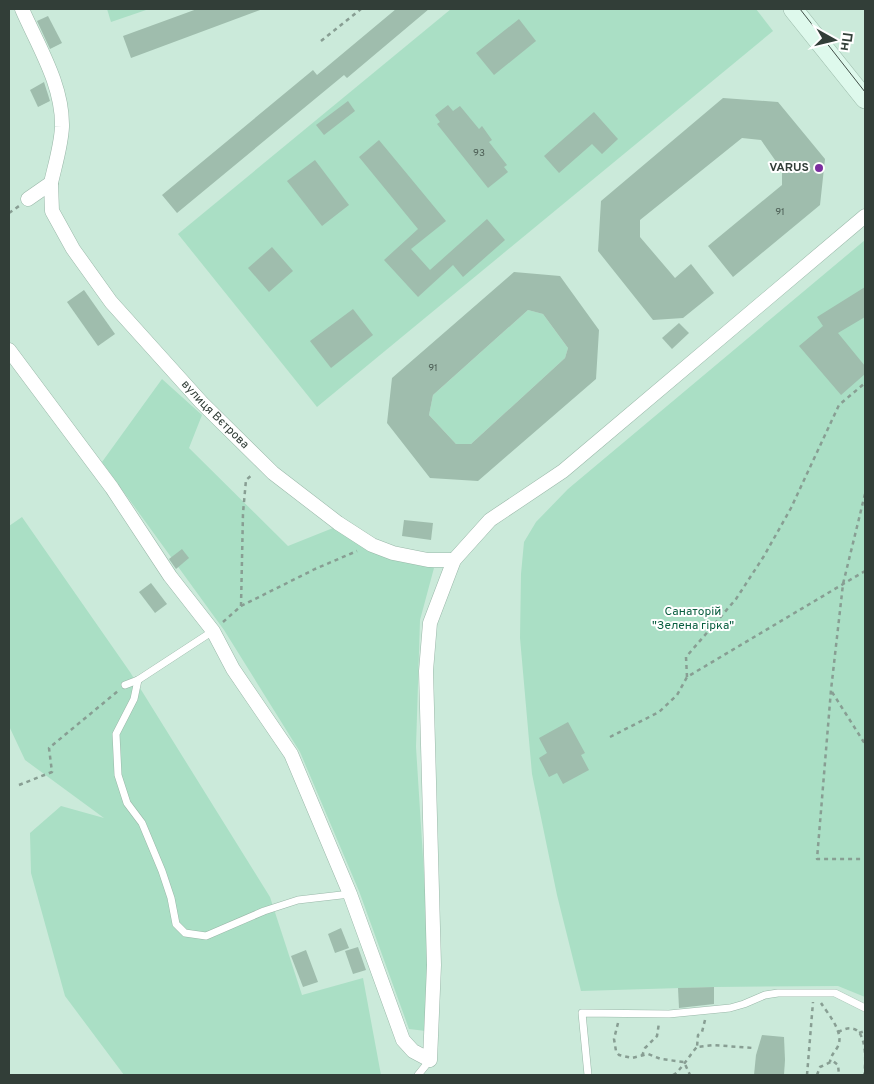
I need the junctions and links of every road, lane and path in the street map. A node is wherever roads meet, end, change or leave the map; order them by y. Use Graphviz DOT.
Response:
graph roads {
  1 [pos="22,9"];
  2 [pos="361,9"];
  3 [pos="793,9"];
  4 [pos="321,41"];
  5 [pos="865,100"];
  6 [pos="51,184"];
  7 [pos="28,199"];
  8 [pos="865,216"];
  9 [pos="9,350"];
  10 [pos="865,383"];
  11 [pos="273,473"];
  12 [pos="865,494"];
  13 [pos="372,545"];
  14 [pos="454,560"];
  15 [pos="865,571"];
  16 [pos="843,584"];
  17 [pos="241,606"];
  18 [pos="213,631"];
  19 [pos="687,678"];
  20 [pos="138,680"];
  21 [pos="125,685"];
  22 [pos="831,690"];
  23 [pos="610,737"];
  24 [pos="865,744"];
  25 [pos="19,785"];
  26 [pos="865,859"];
  27 [pos="350,894"];
  28 [pos="814,994"];
  29 [pos="865,1008"];
  30 [pos="706,1011"];
  31 [pos="628,1014"];
  32 [pos="661,1014"];
  33 [pos="865,1031"];
  34 [pos="838,1032"];
  35 [pos="859,1033"];
  36 [pos="697,1047"];
  37 [pos="753,1048"];
  38 [pos="865,1049"];
  39 [pos="642,1056"];
  40 [pos="430,1060"];
  41 [pos="684,1062"];
  42 [pos="830,1062"];
  43 [pos="418,1075"];
  44 [pos="588,1075"];
  45 [pos="674,1075"];
  46 [pos="690,1075"];
  47 [pos="807,1075"];
  48 [pos="817,1075"];
  49 [pos="839,1075"];
  50 [pos="864,1075"];
  1 -- 6 [label="street, вулиця Вєтрова"];
  2 -- 4 [label="path"];
  3 -- 5 [label="street"];
  6 -- 7 [label="street"];
  6 -- 11 [label="street, вулиця Вєтрова"];
  8 -- 14 [label="street"];
  9 -- 18 [label="street"];
  10 -- 19 [label="path"];
  11 -- 13 [label="street, вулиця Вєтрова"];
  11 -- 17 [label="path"];
  12 -- 16 [label="path"];
  13 -- 14 [label="street, вулиця Вєтрова"];
  13 -- 17 [label="path"];
  14 -- 40 [label="street"];
  15 -- 16 [label="path"];
  16 -- 19 [label="path"];
  16 -- 22 [label="path"];
  17 -- 18 [label="path"];
  18 -- 20 [label="lane"];
  18 -- 27 [label="street"];
  19 -- 23 [label="path"];
  20 -- 21 [label="lane"];
  20 -- 27 [label="lane"];
  21 -- 25 [label="path"];
  22 -- 24 [label="path"];
  22 -- 26 [label="path"];
  27 -- 40 [label="street"];
  28 -- 29 [label="lane"];
  28 -- 30 [label="lane"];
  28 -- 34 [label="path"];
  28 -- 47 [label="path"];
  30 -- 32 [label="lane"];
  30 -- 36 [label="path"];
  31 -- 32 [label="lane"];
  31 -- 39 [label="path"];
  31 -- 44 [label="lane"];
  32 -- 39 [label="path"];
  33 -- 35 [label="path"];
  34 -- 35 [label="path"];
  34 -- 42 [label="path"];
  35 -- 38 [label="path"];
  36 -- 37 [label="path"];
  36 -- 41 [label="path"];
  38 -- 50 [label="path"];
  39 -- 41 [label="path"];
  40 -- 43 [label="lane"];
  41 -- 45 [label="path"];
  41 -- 46 [label="path"];
  42 -- 48 [label="path"];
  42 -- 49 [label="path"];
}
